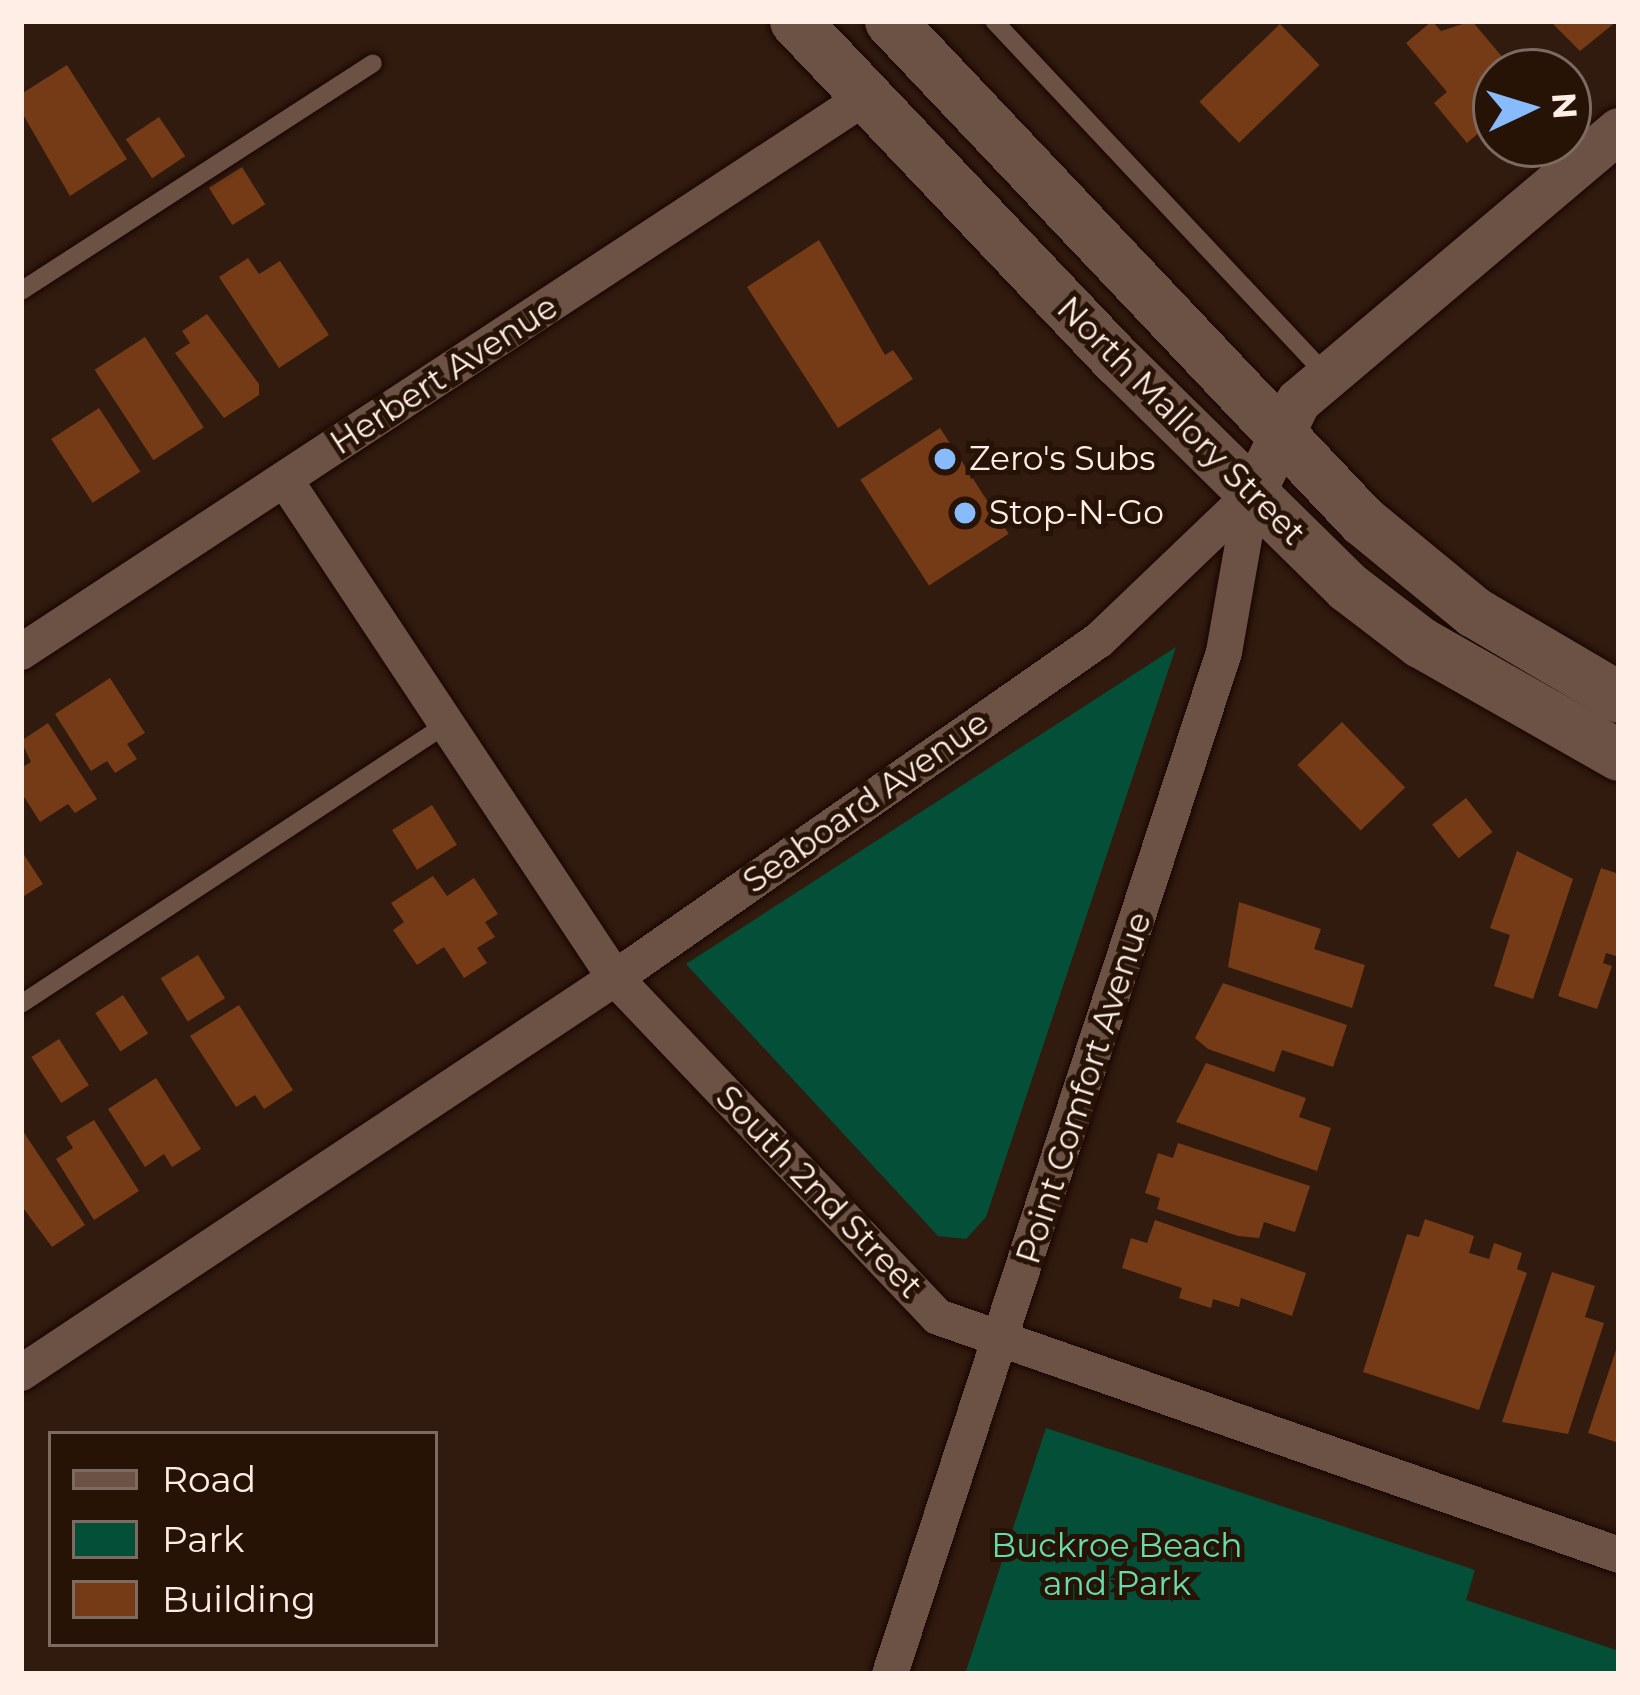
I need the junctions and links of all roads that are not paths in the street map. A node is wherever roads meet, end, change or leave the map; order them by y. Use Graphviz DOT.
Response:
graph roads {
  1 [pos="795,21"];
  2 [pos="890,21"];
  3 [pos="994,21"];
  4 [pos="374,63"];
  5 [pos="867,97"];
  6 [pos="1619,130"];
  7 [pos="21,291"];
  8 [pos="1326,374"];
  9 [pos="1278,434"];
  10 [pos="285,480"];
  11 [pos="1252,494"];
  12 [pos="21,652"];
  13 [pos="1619,697"];
  14 [pos="447,724"];
  15 [pos="1619,755"];
  16 [pos="615,978"];
  17 [pos="21,1004"];
  18 [pos="1000,1342"];
  19 [pos="21,1372"];
  20 [pos="1619,1555"];
  21 [pos="890,1674"];
  1 -- 5 [label="main road, North Mallory Street"];
  2 -- 9 [label="main road, North Mallory Street"];
  3 -- 8 [label="lane"];
  4 -- 7 [label="lane"];
  5 -- 10 [label="street, Herbert Avenue"];
  5 -- 11 [label="main road, North Mallory Street"];
  6 -- 8 [label="street, Seaboard Avenue"];
  8 -- 9 [label="street, Seaboard Avenue"];
  9 -- 11 [label="street, Seaboard Avenue"];
  9 -- 13 [label="main road, North Mallory Street"];
  10 -- 12 [label="street, Herbert Avenue"];
  10 -- 14 [label="street, South 2nd Street"];
  11 -- 15 [label="main road, North Mallory Street"];
  11 -- 16 [label="street, Seaboard Avenue"];
  11 -- 18 [label="street, Point Comfort Avenue"];
  14 -- 16 [label="street, South 2nd Street"];
  14 -- 17 [label="lane"];
  16 -- 18 [label="street, South 2nd Street"];
  16 -- 19 [label="street, Seaboard Avenue"];
  18 -- 20 [label="street, South 2nd Street"];
  18 -- 21 [label="street, Point Comfort Avenue"];
}
